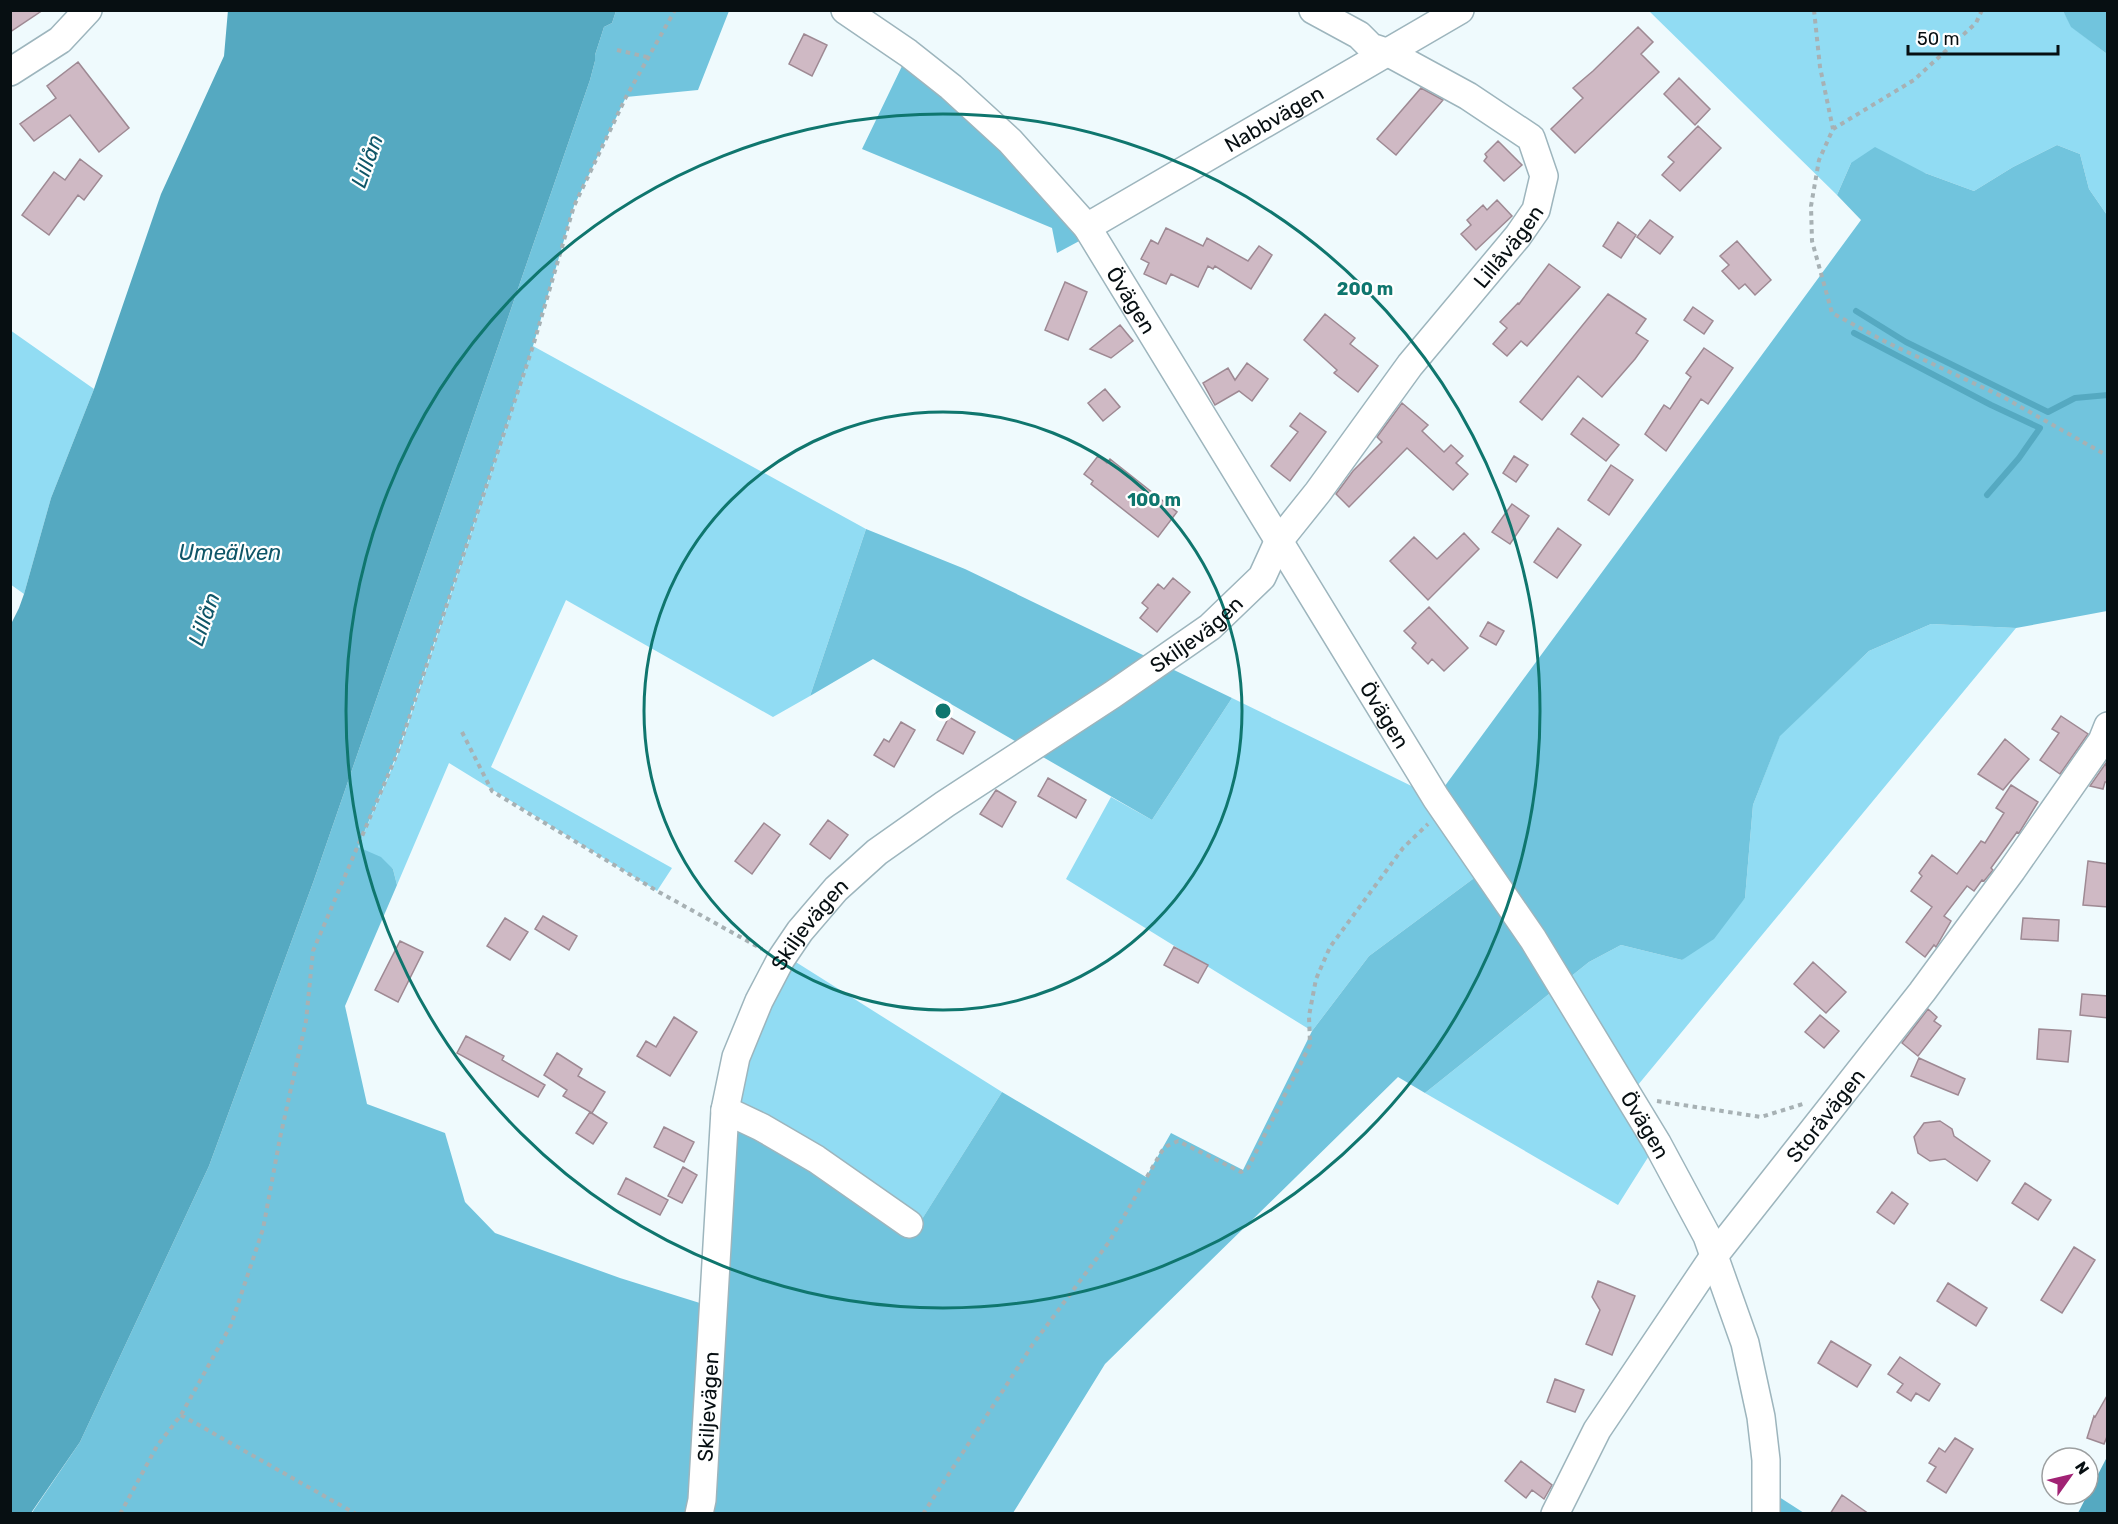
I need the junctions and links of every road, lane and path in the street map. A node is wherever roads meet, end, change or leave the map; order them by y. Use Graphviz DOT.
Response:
graph roads {
  1 [pos="88,10"];
  2 [pos="675,10"];
  3 [pos="845,10"];
  4 [pos="1313,10"];
  5 [pos="1460,10"];
  6 [pos="1814,10"];
  7 [pos="1982,10"];
  8 [pos="617,50"];
  9 [pos="1389,53"];
  10 [pos="647,57"];
  11 [pos="10,72"];
  12 [pos="1833,129"];
  13 [pos="1087,227"];
  14 [pos="2108,456"];
  15 [pos="1278,542"];
  16 [pos="2108,726"];
  17 [pos="462,732"];
  18 [pos="1443,810"];
  19 [pos="781,959"];
  20 [pos="1844,1092"];
  21 [pos="1628,1097"];
  22 [pos="725,1110"];
  23 [pos="909,1224"];
  24 [pos="1714,1256"];
  25 [pos="181,1414"];
  26 [pos="120,1514"];
  27 [pos="356,1514"];
  28 [pos="699,1514"];
  29 [pos="923,1514"];
  30 [pos="1555,1514"];
  31 [pos="1766,1514"];
  1 -- 11 [label="street"];
  2 -- 10 [label="path"];
  3 -- 13 [label="street, Övägen"];
  4 -- 9 [label="street, Lillåvägen"];
  5 -- 9 [label="street, Nabbvägen"];
  6 -- 12 [label="path"];
  7 -- 12 [label="path"];
  8 -- 10 [label="path"];
  9 -- 13 [label="street, Nabbvägen"];
  9 -- 15 [label="street, Lillåvägen"];
  10 -- 25 [label="path"];
  12 -- 14 [label="path"];
  13 -- 15 [label="street, Övägen"];
  15 -- 18 [label="street, Övägen"];
  15 -- 19 [label="street, Skiljevägen"];
  16 -- 20 [label="street, Storåvägen"];
  17 -- 19 [label="path"];
  18 -- 21 [label="street, Övägen"];
  18 -- 29 [label="path"];
  19 -- 22 [label="street, Skiljevägen"];
  20 -- 21 [label="path"];
  20 -- 24 [label="street, Storåvägen"];
  21 -- 24 [label="street, Övägen"];
  22 -- 23 [label="street"];
  22 -- 28 [label="street, Skiljevägen"];
  24 -- 30 [label="street, Storåvägen"];
  24 -- 31 [label="street, Övägen"];
  25 -- 26 [label="path"];
  25 -- 27 [label="path"];
}
